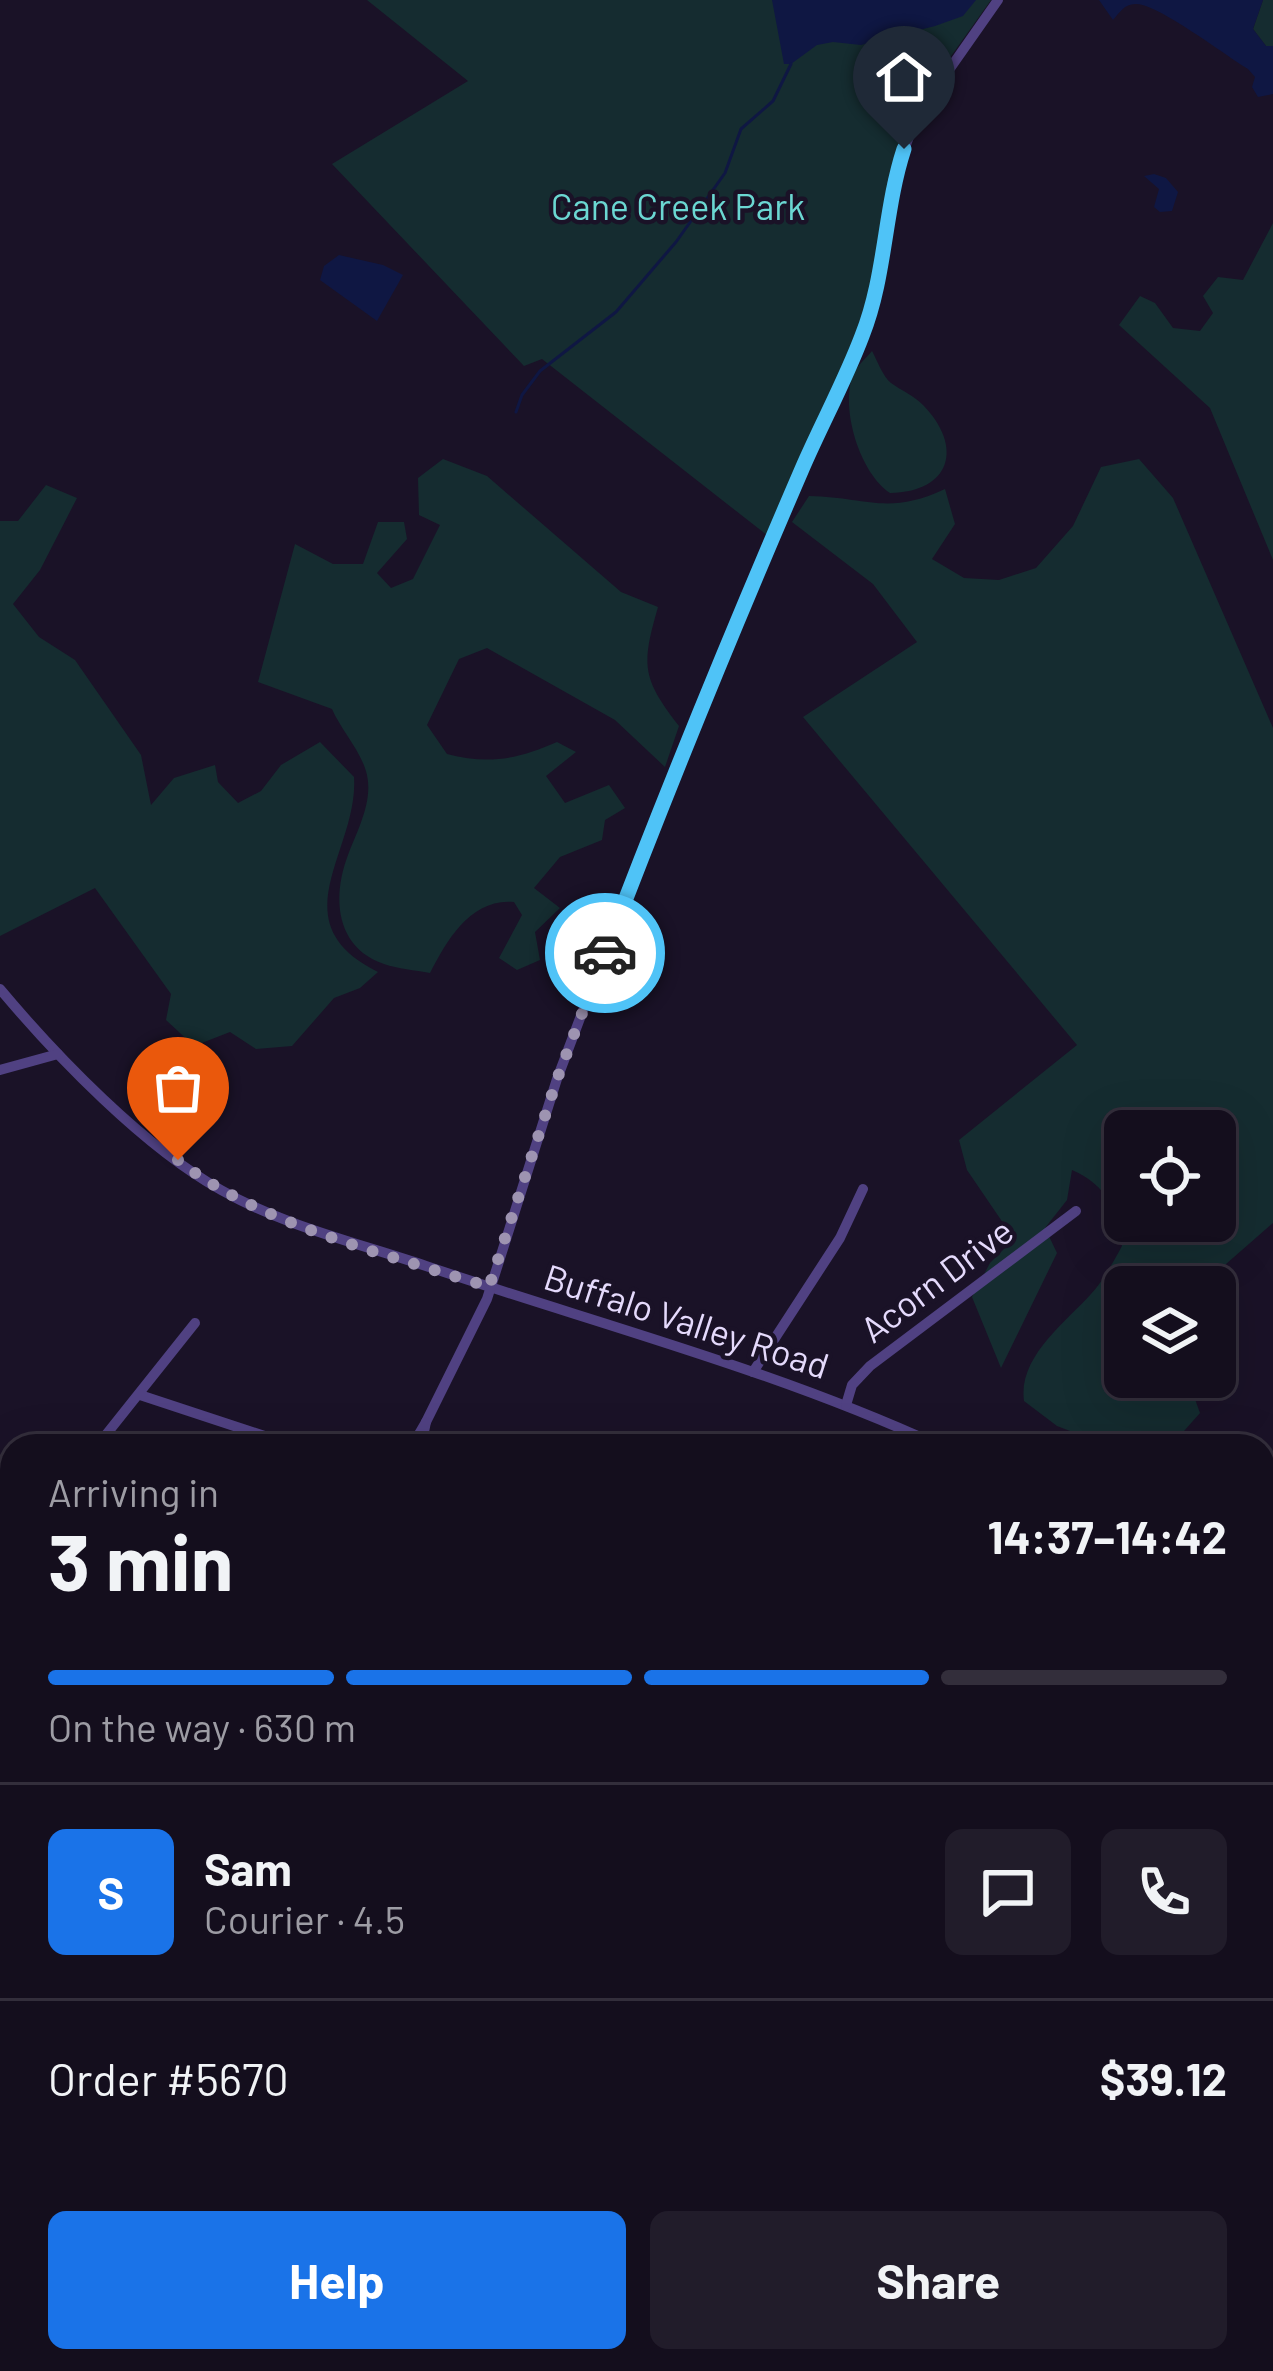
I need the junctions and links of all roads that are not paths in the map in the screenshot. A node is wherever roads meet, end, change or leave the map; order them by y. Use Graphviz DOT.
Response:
graph roads {
  1 [pos="998,0"];
  2 [pos="0,989"];
  3 [pos="58,1054"];
  4 [pos="0,1070"];
  5 [pos="863,1190"];
  6 [pos="1076,1211"];
  7 [pos="489,1287"];
  8 [pos="195,1323"];
  9 [pos="753,1372"];
  10 [pos="140,1396"];
  11 [pos="846,1405"];
  12 [pos="108,1434"];
  13 [pos="258,1434"];
  14 [pos="421,1434"];
  15 [pos="911,1434"];
  1 -- 7 [label="street"];
  2 -- 3 [label="street, Buffalo Valley Road"];
  3 -- 4 [label="street"];
  3 -- 7 [label="street, Buffalo Valley Road"];
  5 -- 9 [label="street"];
  6 -- 11 [label="street, Acorn Drive"];
  7 -- 9 [label="street, Buffalo Valley Road"];
  7 -- 14 [label="street"];
  8 -- 10 [label="street"];
  9 -- 11 [label="street, Buffalo Valley Road"];
  10 -- 12 [label="street"];
  10 -- 13 [label="street"];
  11 -- 15 [label="street, Buffalo Valley Road"];
}
